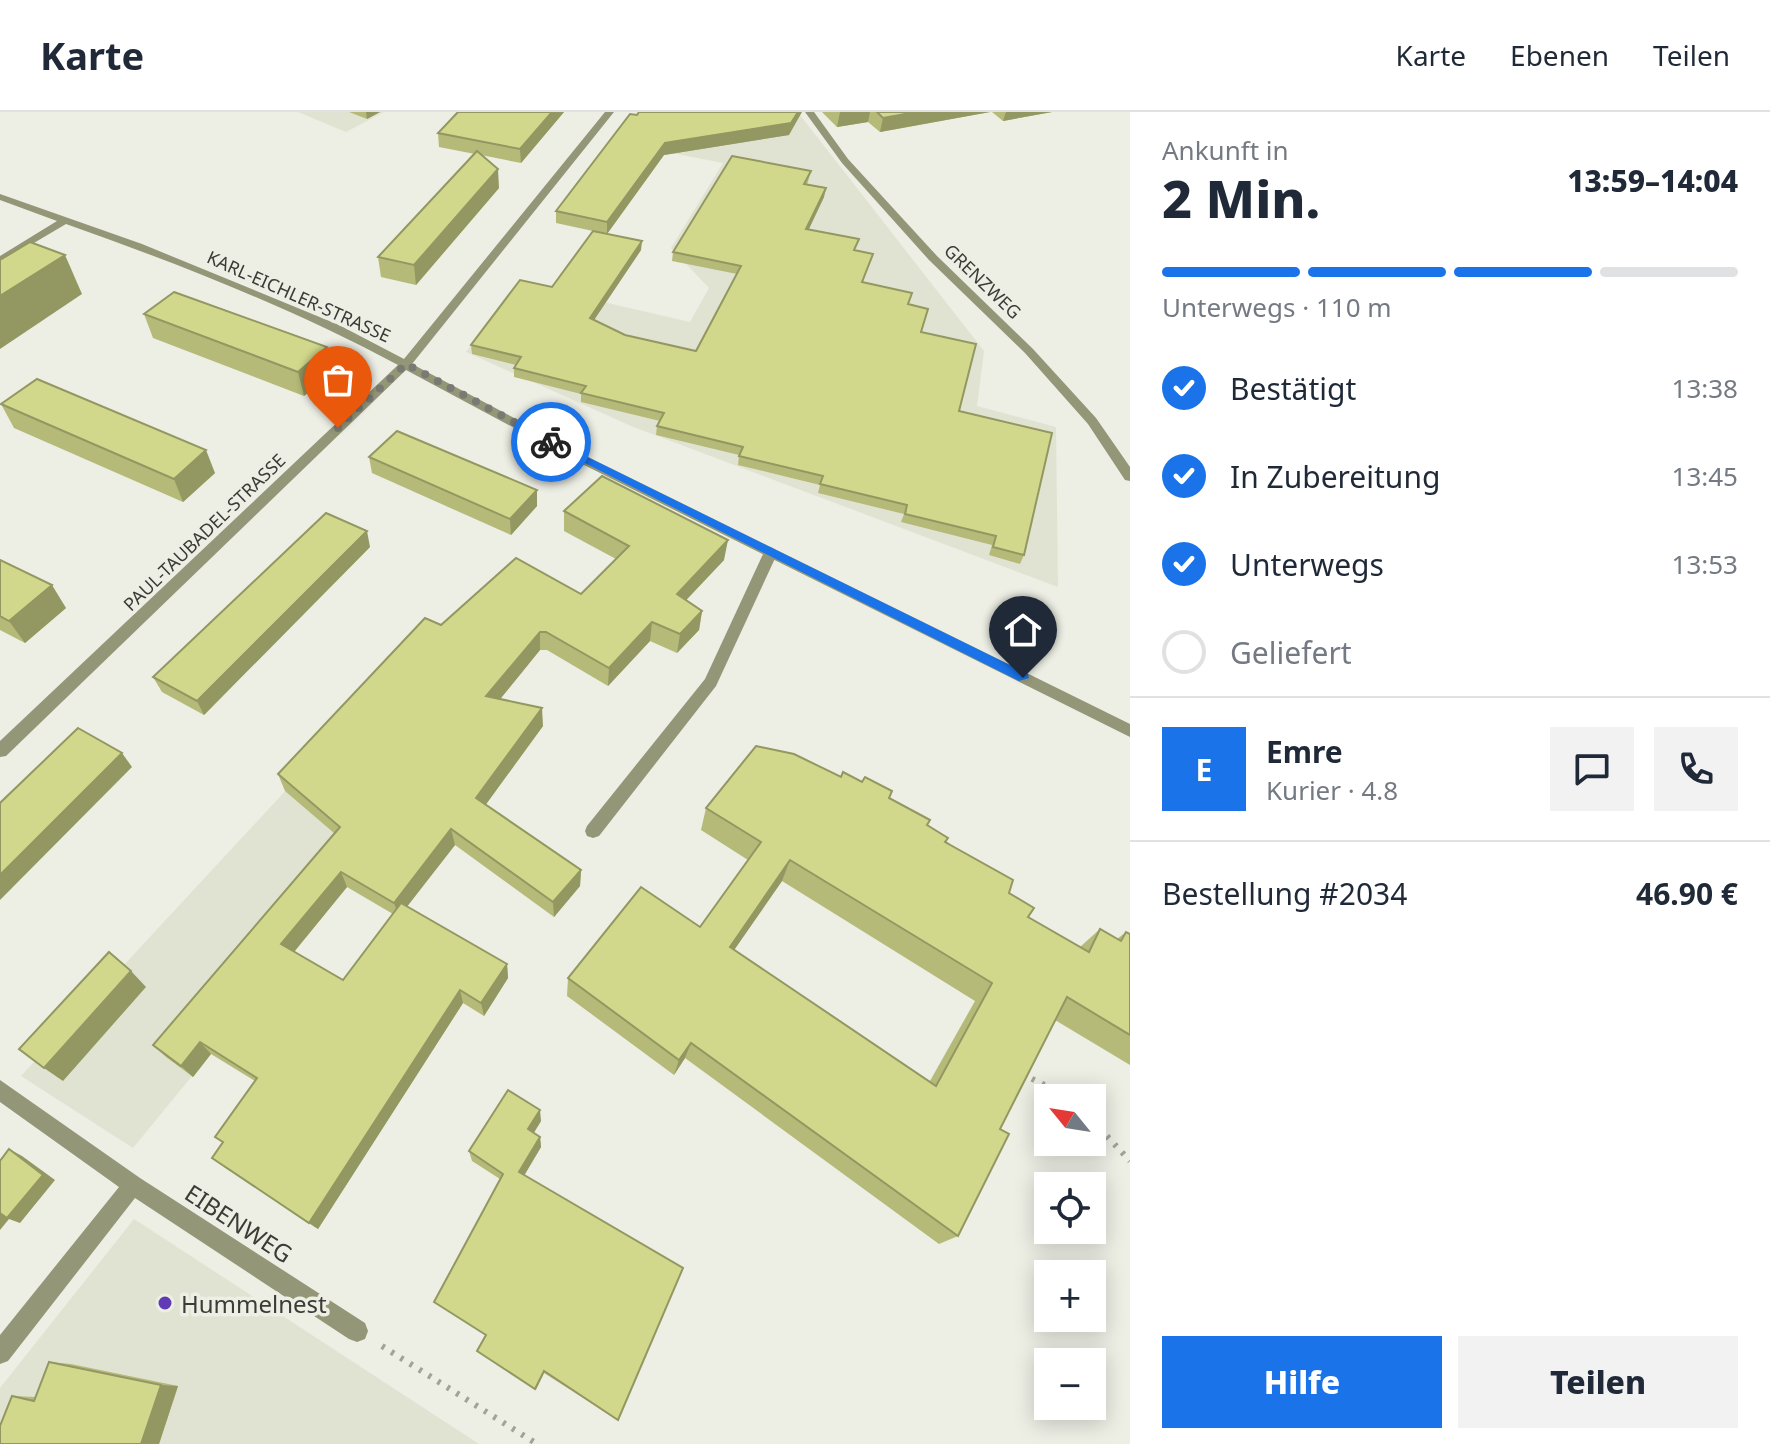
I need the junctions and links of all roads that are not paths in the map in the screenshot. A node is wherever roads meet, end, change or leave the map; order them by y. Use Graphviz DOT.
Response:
graph roads {
  1 [pos="610,112"];
  2 [pos="809,112"];
  3 [pos="0,197"];
  4 [pos="65,220"];
  5 [pos="0,260"];
  6 [pos="406,364"];
  7 [pos="1130,477"];
  8 [pos="771,552"];
  9 [pos="1130,731"];
  10 [pos="0,751"];
  11 [pos="593,831"];
  12 [pos="0,1090"];
  13 [pos="133,1185"];
  14 [pos="357,1331"];
  15 [pos="0,1353"];
  1 -- 6 [label="street, PAUL-TAUBADEL-STRASSE"];
  2 -- 7 [label="street, GRENZWEG"];
  3 -- 4 [label="street, KARL-EICHLER-STRASSE"];
  4 -- 5 [label="street"];
  4 -- 6 [label="street, KARL-EICHLER-STRASSE"];
  6 -- 8 [label="street, KARL-EICHLER-STRASSE"];
  6 -- 10 [label="street, PAUL-TAUBADEL-STRASSE"];
  8 -- 9 [label="street, KARL-EICHLER-STRASSE"];
  8 -- 11 [label="street"];
  12 -- 13 [label="street, EIBENWEG"];
  13 -- 14 [label="street, EIBENWEG"];
  13 -- 15 [label="street"];
}
